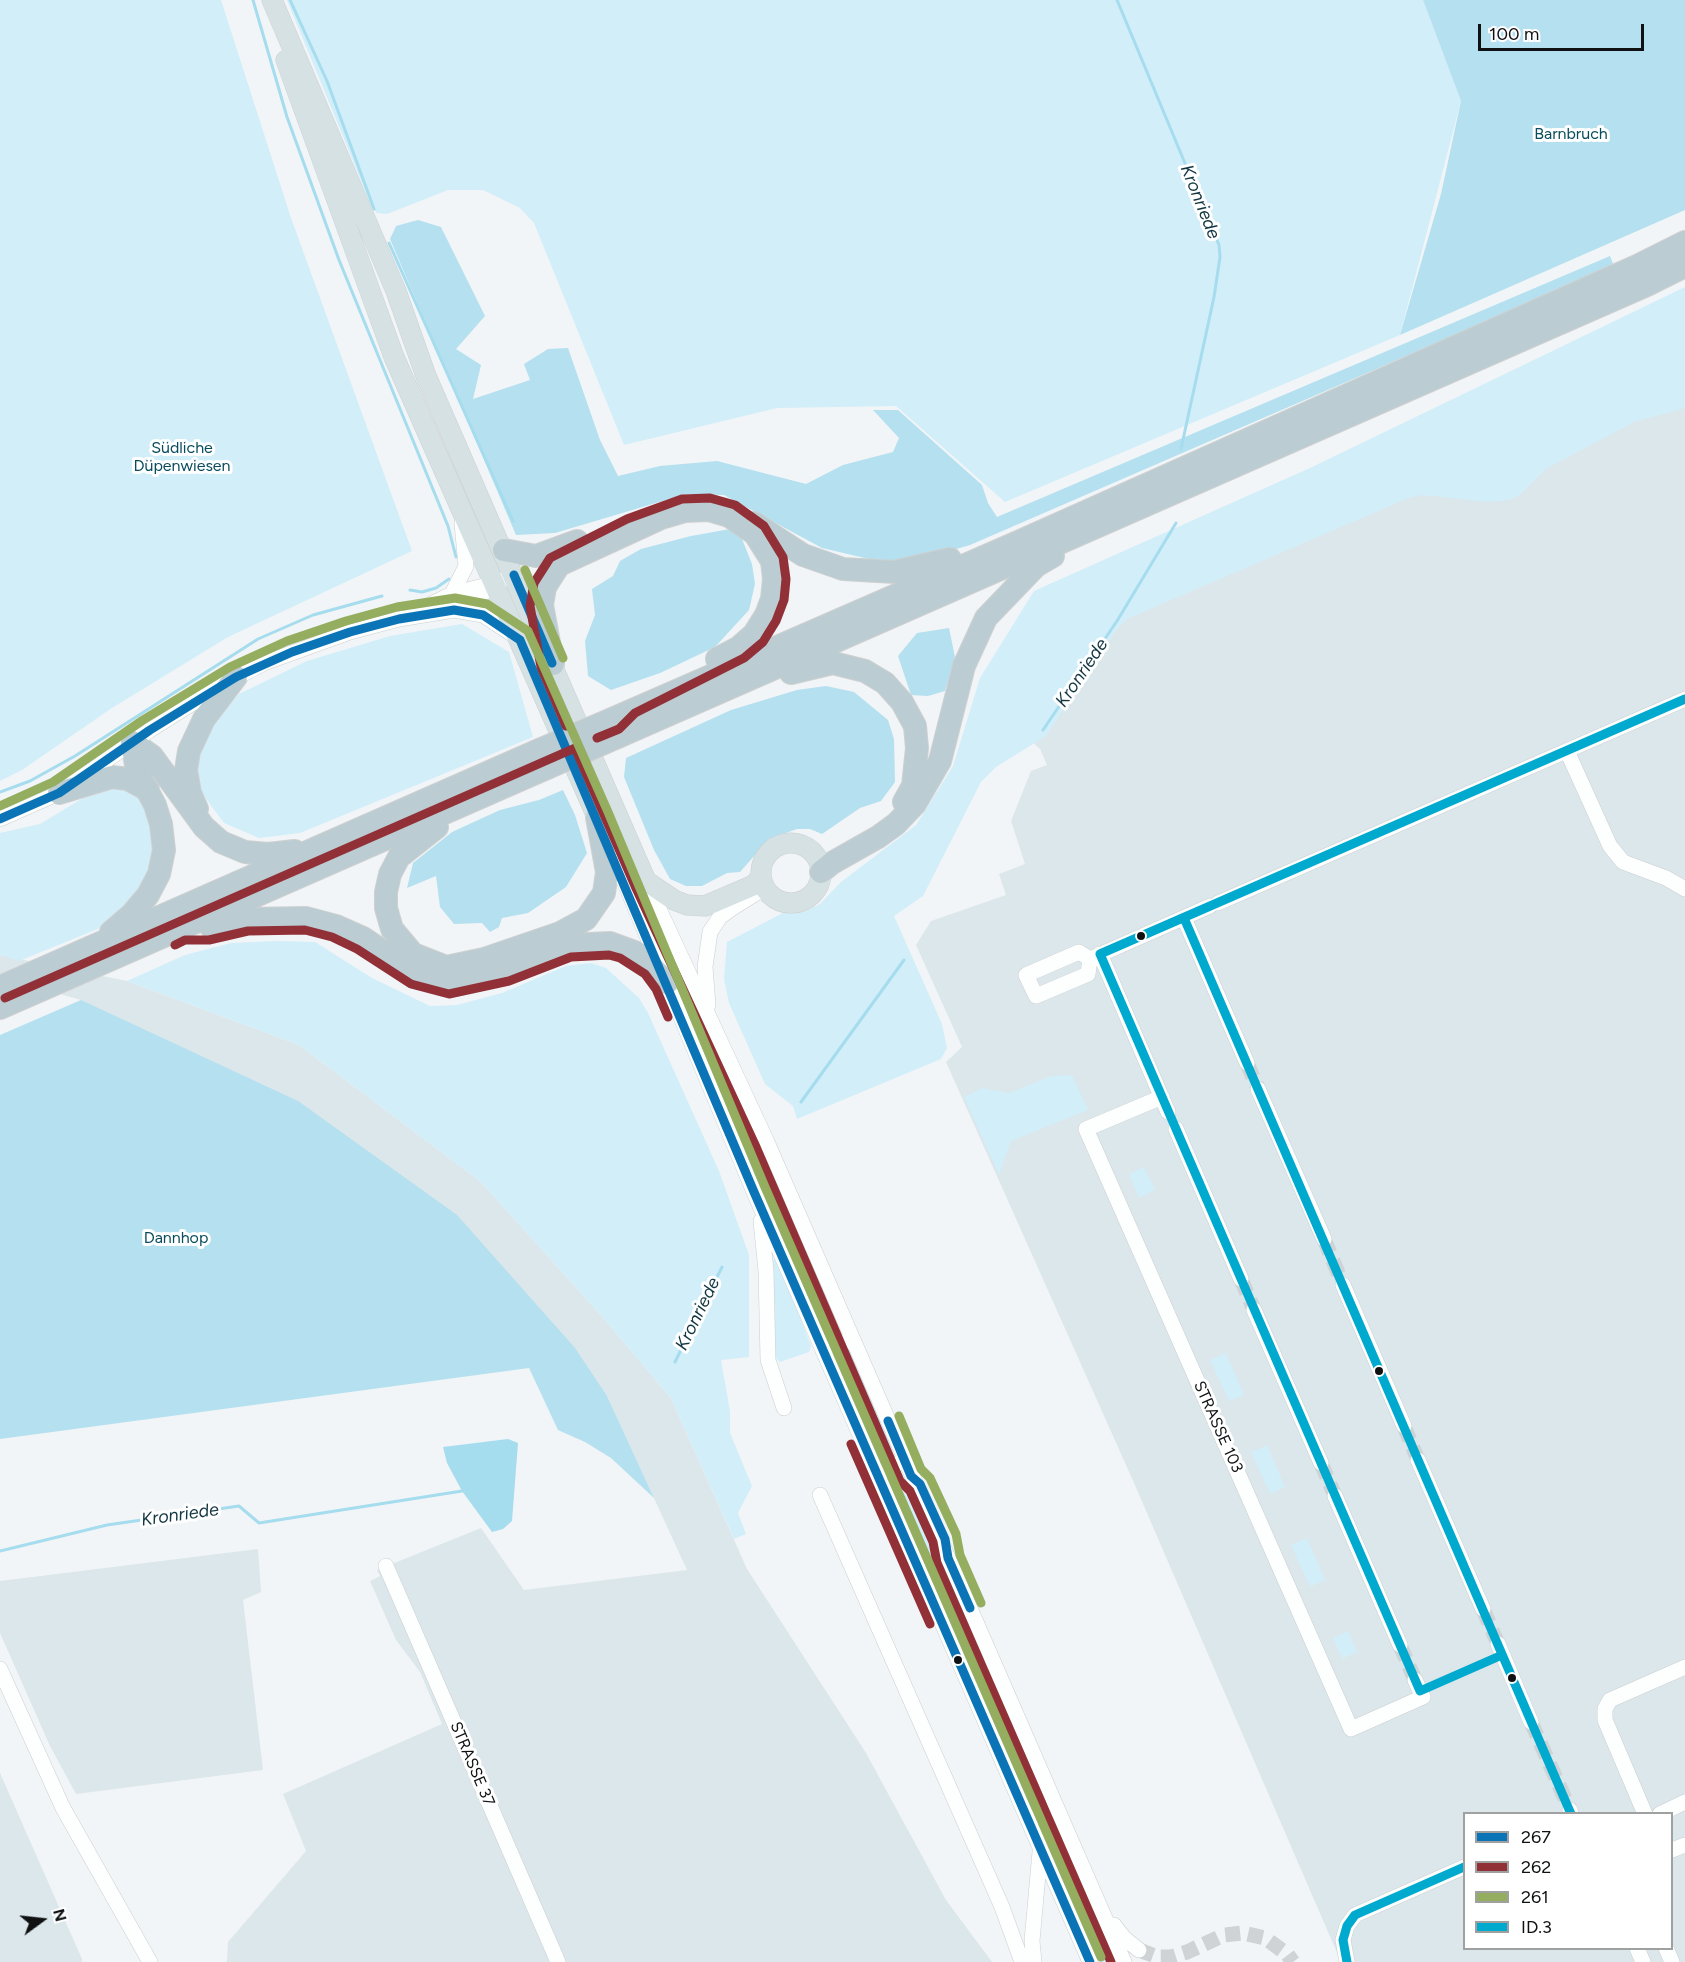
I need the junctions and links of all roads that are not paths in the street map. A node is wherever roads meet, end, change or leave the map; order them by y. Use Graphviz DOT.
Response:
graph roads {
  1 [pos="270,0"];
  2 [pos="1685,242"];
  3 [pos="1685,266"];
  4 [pos="1172,492"];
  5 [pos="460,505"];
  6 [pos="1018,542"];
  7 [pos="504,550"];
  8 [pos="514,575"];
  9 [pos="496,583"];
  10 [pos="452,594"];
  11 [pos="454,610"];
  12 [pos="399,620"];
  13 [pos="520,640"];
  14 [pos="553,664"];
  15 [pos="236,677"];
  16 [pos="729,688"];
  17 [pos="1685,699"];
  18 [pos="616,727"];
  19 [pos="132,742"];
  20 [pos="1567,751"];
  21 [pos="543,759"];
  22 [pos="148,790"];
  23 [pos="494,791"];
  24 [pos="59,793"];
  25 [pos="597,817"];
  26 [pos="0,819"];
  27 [pos="204,827"];
  28 [pos="329,843"];
  29 [pos="818,863"];
  30 [pos="646,881"];
  31 [pos="765,884"];
  32 [pos="1685,889"];
  33 [pos="1184,918"];
  34 [pos="182,928"];
  35 [pos="91,957"];
  36 [pos="667,983"];
  37 [pos="0,987"];
  38 [pos="0,1008"];
  39 [pos="709,1016"];
  40 [pos="1247,1063"];
  41 [pos="1258,1089"];
  42 [pos="1162,1097"];
  43 [pos="1168,1112"];
  44 [pos="1176,1130"];
  45 [pos="754,1192"];
  46 [pos="1323,1239"];
  47 [pos="1241,1279"];
  48 [pos="1343,1285"];
  49 [pos="1254,1310"];
  50 [pos="852,1339"];
  51 [pos="823,1351"];
  52 [pos="784,1408"];
  53 [pos="1404,1426"];
  54 [pos="904,1460"];
  55 [pos="1418,1460"];
  56 [pos="1321,1462"];
  57 [pos="877,1473"];
  58 [pos="820,1495"];
  59 [pos="1335,1496"];
  60 [pos="386,1566"];
  61 [pos="1483,1609"];
  62 [pos="1400,1645"];
  63 [pos="1500,1650"];
  64 [pos="1685,1667"];
  65 [pos="0,1669"];
  66 [pos="1419,1689"];
  67 [pos="1531,1722"];
  68 [pos="1685,1802"];
  69 [pos="1057,1808"];
  70 [pos="1644,1812"];
  71 [pos="1664,1812"];
  72 [pos="1029,1819"];
  73 [pos="1041,1846"];
  74 [pos="1463,1867"];
  75 [pos="1098,1903"];
  76 [pos="1139,1950"];
  77 [pos="150,1962"];
  78 [pos="558,1962"];
  79 [pos="1022,1962"];
  80 [pos="1034,1962"];
  81 [pos="1090,1962"];
  82 [pos="1124,1962"];
  83 [pos="1347,1962"];
  1 -- 5 [label="main road"];
  1 -- 7 [label="main road"];
  2 -- 6 [label="highway"];
  3 -- 4 [label="highway"];
  4 -- 16 [label="highway"];
  4 -- 29 [label="highway"];
  5 -- 9 [label="main road"];
  5 -- 10 [label="street"];
  6 -- 7 [label="highway"];
  6 -- 18 [label="highway"];
  7 -- 8 [label="main road"];
  8 -- 9 [label="street"];
  8 -- 14 [label="main road"];
  9 -- 10 [label="street"];
  9 -- 11 [label="street"];
  9 -- 13 [label="main road"];
  10 -- 12 [label="street"];
  11 -- 12 [label="street"];
  11 -- 13 [label="street"];
  12 -- 15 [label="street"];
  13 -- 25 [label="main road"];
  14 -- 18 [label="highway"];
  14 -- 30 [label="main road"];
  15 -- 19 [label="street"];
  15 -- 27 [label="highway"];
  16 -- 18 [label="highway"];
  16 -- 29 [label="highway"];
  17 -- 20 [label="street"];
  18 -- 21 [label="highway, bridge"];
  19 -- 22 [label="highway"];
  19 -- 24 [label="street"];
  19 -- 27 [label="highway"];
  20 -- 32 [label="street"];
  20 -- 33 [label="street"];
  21 -- 23 [label="highway"];
  21 -- 28 [label="highway"];
  22 -- 24 [label="highway"];
  22 -- 35 [label="highway"];
  23 -- 25 [label="highway"];
  23 -- 34 [label="highway"];
  24 -- 26 [label="street"];
  25 -- 36 [label="street"];
  27 -- 28 [label="highway"];
  28 -- 35 [label="highway"];
  29 -- 31 [label="main road"];
  29 -- 31 [label="main road"];
  30 -- 31 [label="main road"];
  30 -- 39 [label="street"];
  31 -- 39 [label="street"];
  33 -- 40 [label="street"];
  33 -- 42 [label="street"];
  34 -- 35 [label="highway"];
  34 -- 36 [label="highway"];
  35 -- 37 [label="highway"];
  35 -- 38 [label="highway"];
  36 -- 45 [label="street"];
  39 -- 50 [label="street"];
  41 -- 46 [label="street"];
  42 -- 43 [label="street"];
  42 -- 66 [label="street, STRASSE 103"];
  44 -- 47 [label="street"];
  45 -- 51 [label="street"];
  45 -- 52 [label="street"];
  48 -- 53 [label="street"];
  49 -- 56 [label="street"];
  50 -- 51 [label="street"];
  50 -- 54 [label="street"];
  51 -- 57 [label="street"];
  54 -- 57 [label="street"];
  54 -- 69 [label="street"];
  55 -- 61 [label="street"];
  57 -- 72 [label="street"];
  58 -- 79 [label="street"];
  59 -- 62 [label="street"];
  60 -- 78 [label="street, STRASSE 37"];
  63 -- 67 [label="street"];
  64 -- 70 [label="street"];
  65 -- 77 [label="street"];
  68 -- 71 [label="street"];
  69 -- 72 [label="street"];
  69 -- 75 [label="street"];
  72 -- 73 [label="street"];
  73 -- 80 [label="street"];
  73 -- 81 [label="street"];
  74 -- 83 [label="street"];
  75 -- 76 [label="street"];
  75 -- 82 [label="street"];
}
